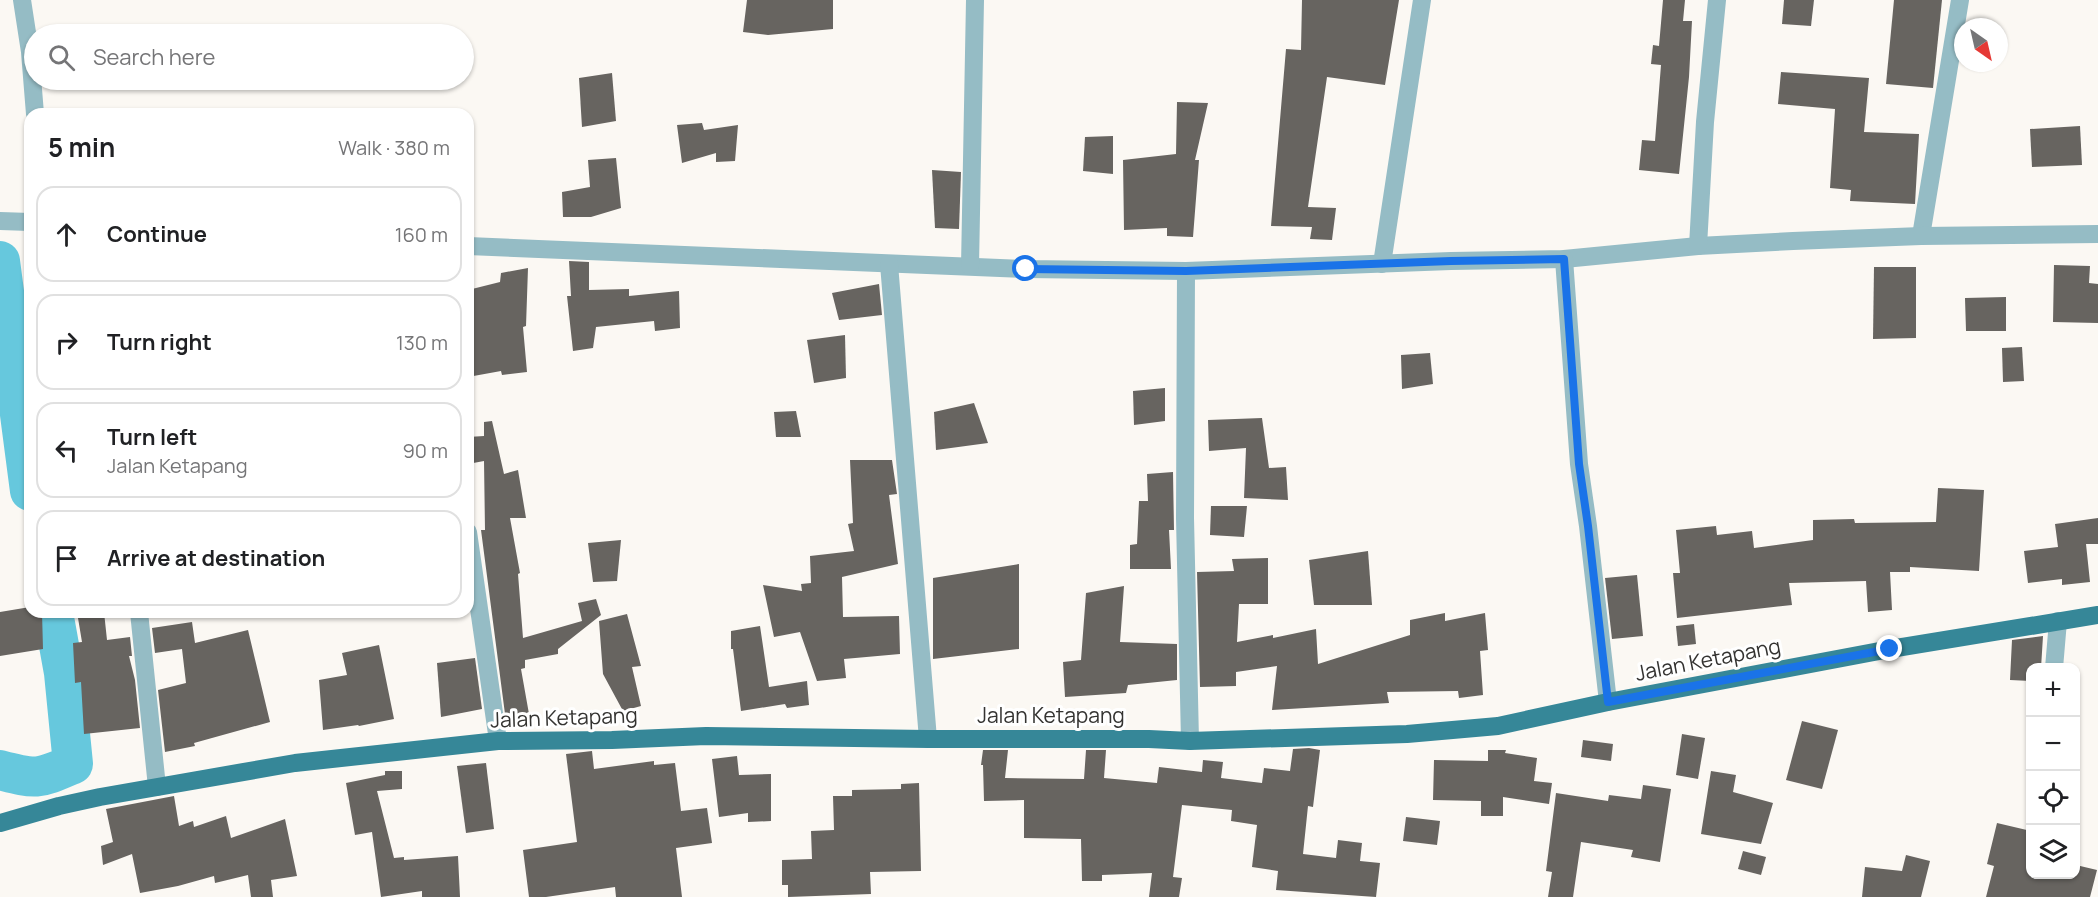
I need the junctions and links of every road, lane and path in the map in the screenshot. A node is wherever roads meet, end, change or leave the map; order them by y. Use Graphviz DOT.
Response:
graph roads {
  1 [pos="22,0"];
  2 [pos="975,0"];
  3 [pos="1422,0"];
  4 [pos="1717,0"];
  5 [pos="1960,0"];
  6 [pos="26,24"];
  7 [pos="33,90"];
  8 [pos="35,108"];
  9 [pos="2098,234"];
  10 [pos="1921,236"];
  11 [pos="474,246"];
  12 [pos="1698,246"];
  13 [pos="1564,259"];
  14 [pos="889,264"];
  15 [pos="1382,264"];
  16 [pos="970,266"];
  17 [pos="1186,271"];
  18 [pos="474,574"];
  19 [pos="2098,615"];
  20 [pos="140,618"];
  21 [pos="2058,621"];
  22 [pos="2054,663"];
  23 [pos="1608,702"];
  24 [pos="928,739"];
  25 [pos="498,741"];
  26 [pos="1190,741"];
  27 [pos="157,787"];
  28 [pos="0,823"];
  1 -- 6 [label="street"];
  2 -- 16 [label="street"];
  3 -- 15 [label="street"];
  4 -- 12 [label="street"];
  5 -- 10 [label="street"];
  7 -- 8 [label="street"];
  9 -- 10 [label="street"];
  10 -- 12 [label="street"];
  11 -- 14 [label="street"];
  12 -- 13 [label="street"];
  13 -- 15 [label="street"];
  13 -- 23 [label="street"];
  14 -- 16 [label="street"];
  14 -- 24 [label="street"];
  15 -- 17 [label="street"];
  16 -- 17 [label="street"];
  17 -- 26 [label="street"];
  18 -- 25 [label="street"];
  19 -- 21 [label="main road, Jalan Ketapang"];
  20 -- 27 [label="street"];
  21 -- 22 [label="street"];
  21 -- 23 [label="main road, Jalan Ketapang"];
  23 -- 26 [label="main road, Jalan Ketapang"];
  24 -- 25 [label="main road, Jalan Ketapang"];
  24 -- 26 [label="main road, Jalan Ketapang"];
  25 -- 27 [label="main road, Jalan Ketapang"];
  27 -- 28 [label="main road, Jalan Ketapang"];
}
